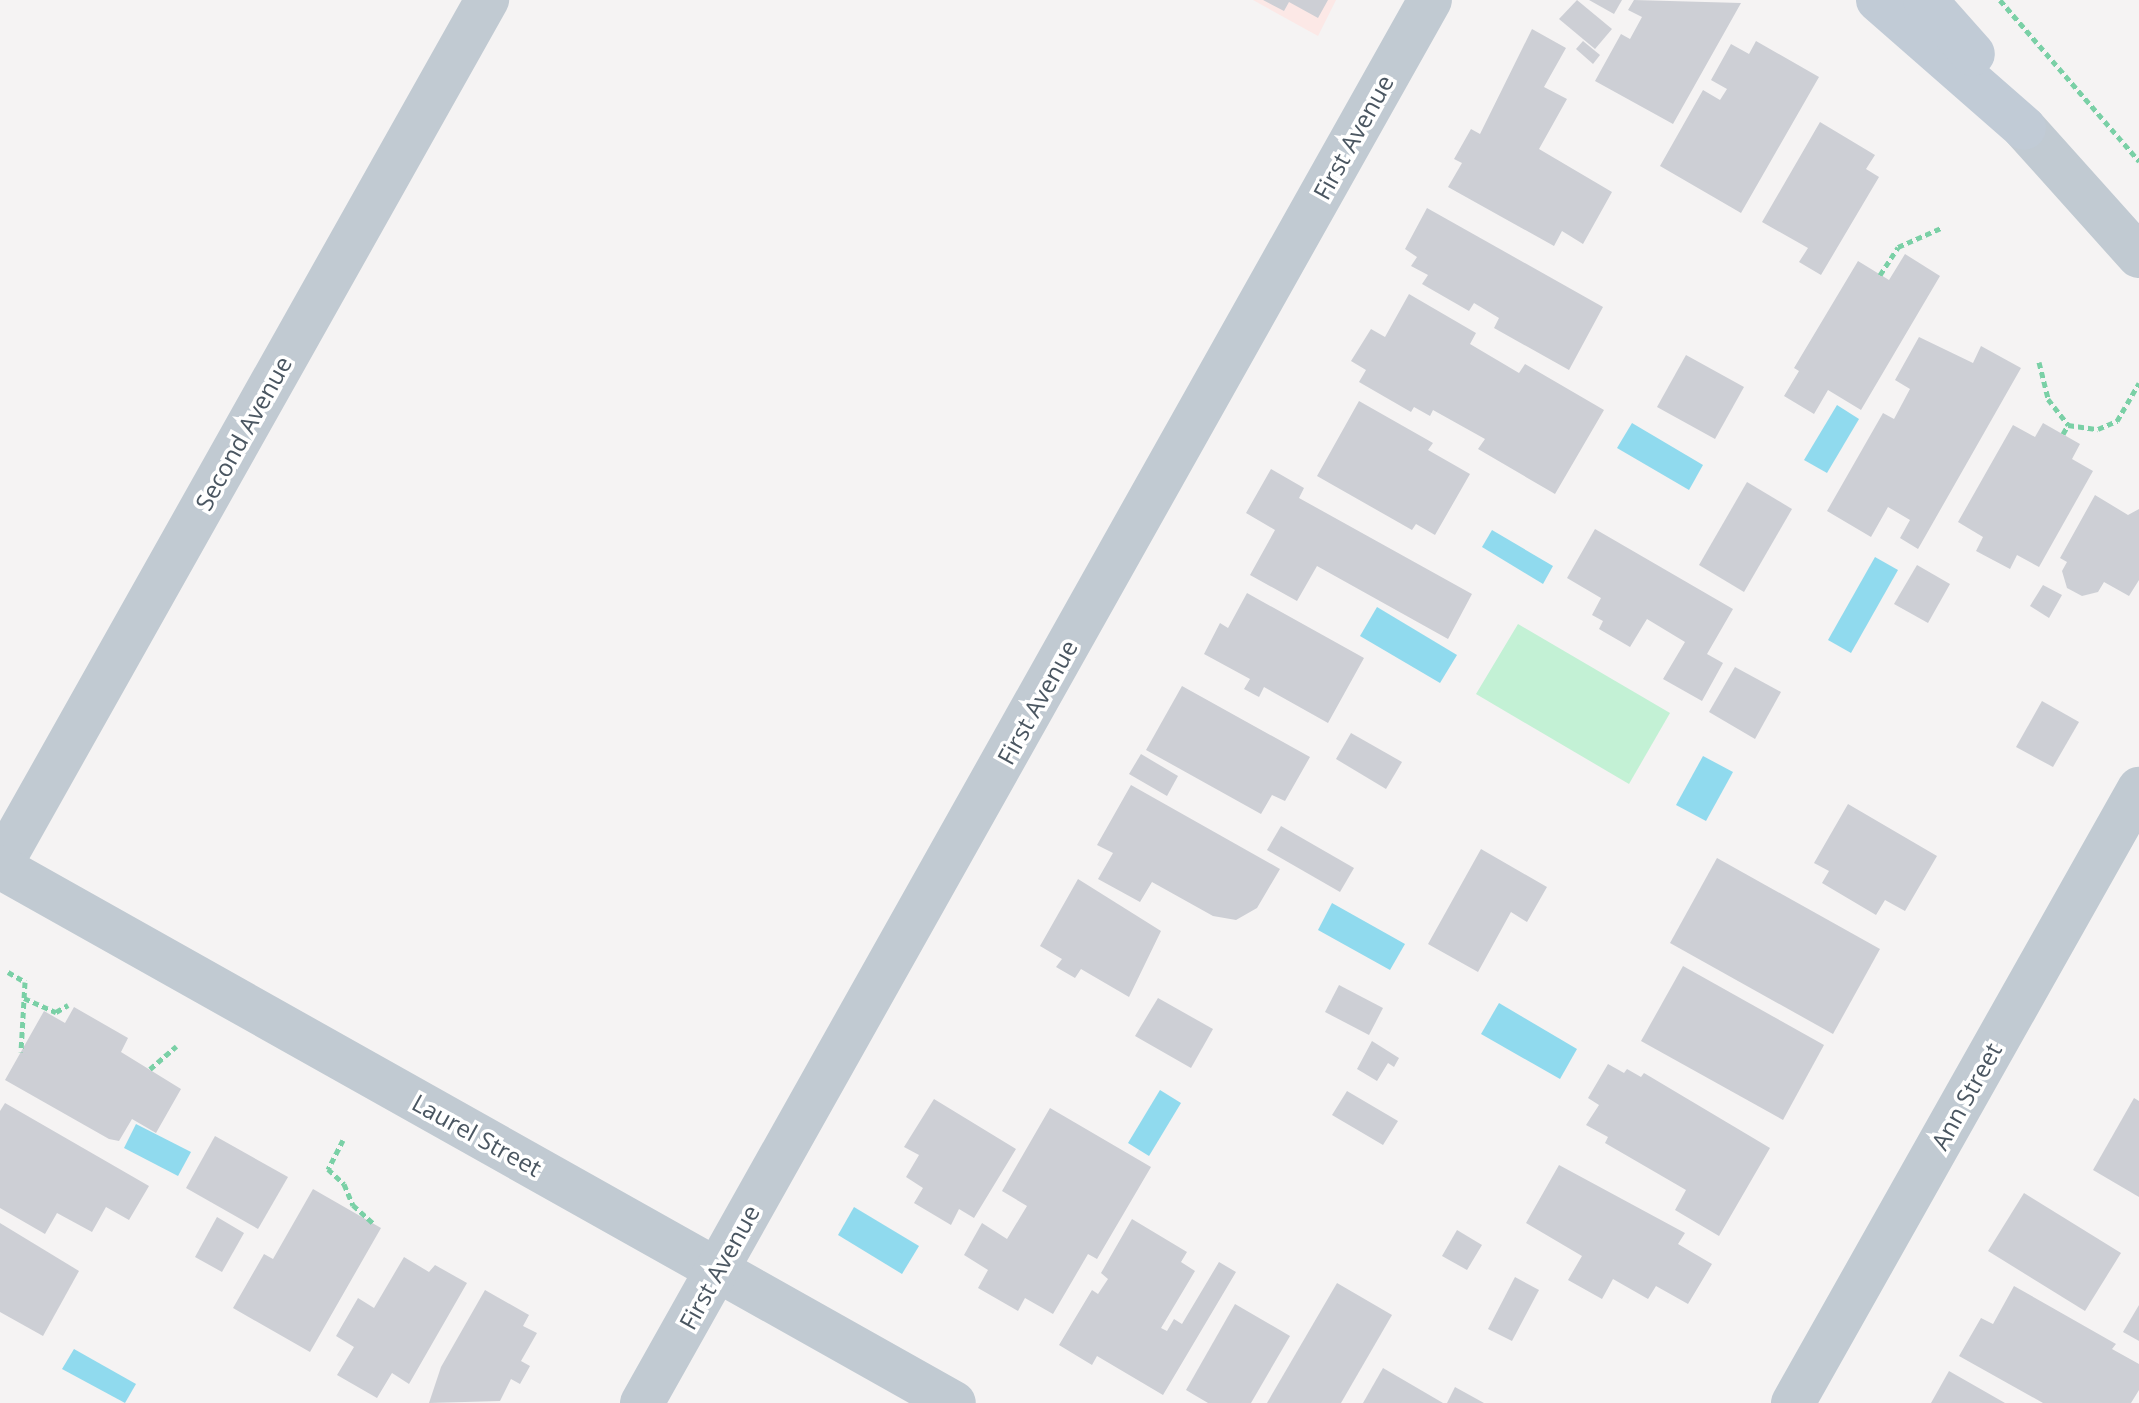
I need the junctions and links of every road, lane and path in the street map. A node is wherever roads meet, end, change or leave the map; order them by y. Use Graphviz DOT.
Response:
graph roads {
  1 [pos="487,0"];
  2 [pos="1430,0"];
  3 [pos="1878,0"];
  4 [pos="1925,0"];
  5 [pos="1951,0"];
  6 [pos="2000,0"];
  7 [pos="1969,49"];
  8 [pos="2024,128"];
  9 [pos="2139,161"];
  10 [pos="1941,228"];
  11 [pos="2139,256"];
  12 [pos="1880,275"];
  13 [pos="2039,362"];
  14 [pos="2139,383"];
  15 [pos="2068,425"];
  16 [pos="2063,434"];
  17 [pos="2139,789"];
  18 [pos="0,866"];
  19 [pos="8,972"];
  20 [pos="24,998"];
  21 [pos="68,1005"];
  22 [pos="176,1046"];
  23 [pos="21,1052"];
  24 [pos="150,1069"];
  25 [pos="343,1140"];
  26 [pos="374,1224"];
  27 [pos="718,1270"];
  28 [pos="642,1403"];
  29 [pos="954,1403"];
  30 [pos="1793,1403"];
  1 -- 18 [label="street, Second Avenue"];
  2 -- 27 [label="street, First Avenue"];
  3 -- 8 [label="main road"];
  4 -- 7 [label="main road"];
  5 -- 7 [label="main road"];
  6 -- 9 [label="path"];
  7 -- 8 [label="main road"];
  8 -- 11 [label="street"];
  10 -- 12 [label="path"];
  13 -- 15 [label="path"];
  14 -- 15 [label="path"];
  15 -- 16 [label="path"];
  17 -- 30 [label="street, Ann Street"];
  18 -- 27 [label="street, Laurel Street"];
  19 -- 20 [label="path"];
  20 -- 21 [label="path"];
  20 -- 23 [label="path"];
  22 -- 24 [label="path"];
  25 -- 26 [label="path"];
  27 -- 28 [label="street, First Avenue"];
  27 -- 29 [label="street, Laurel Street"];
}
